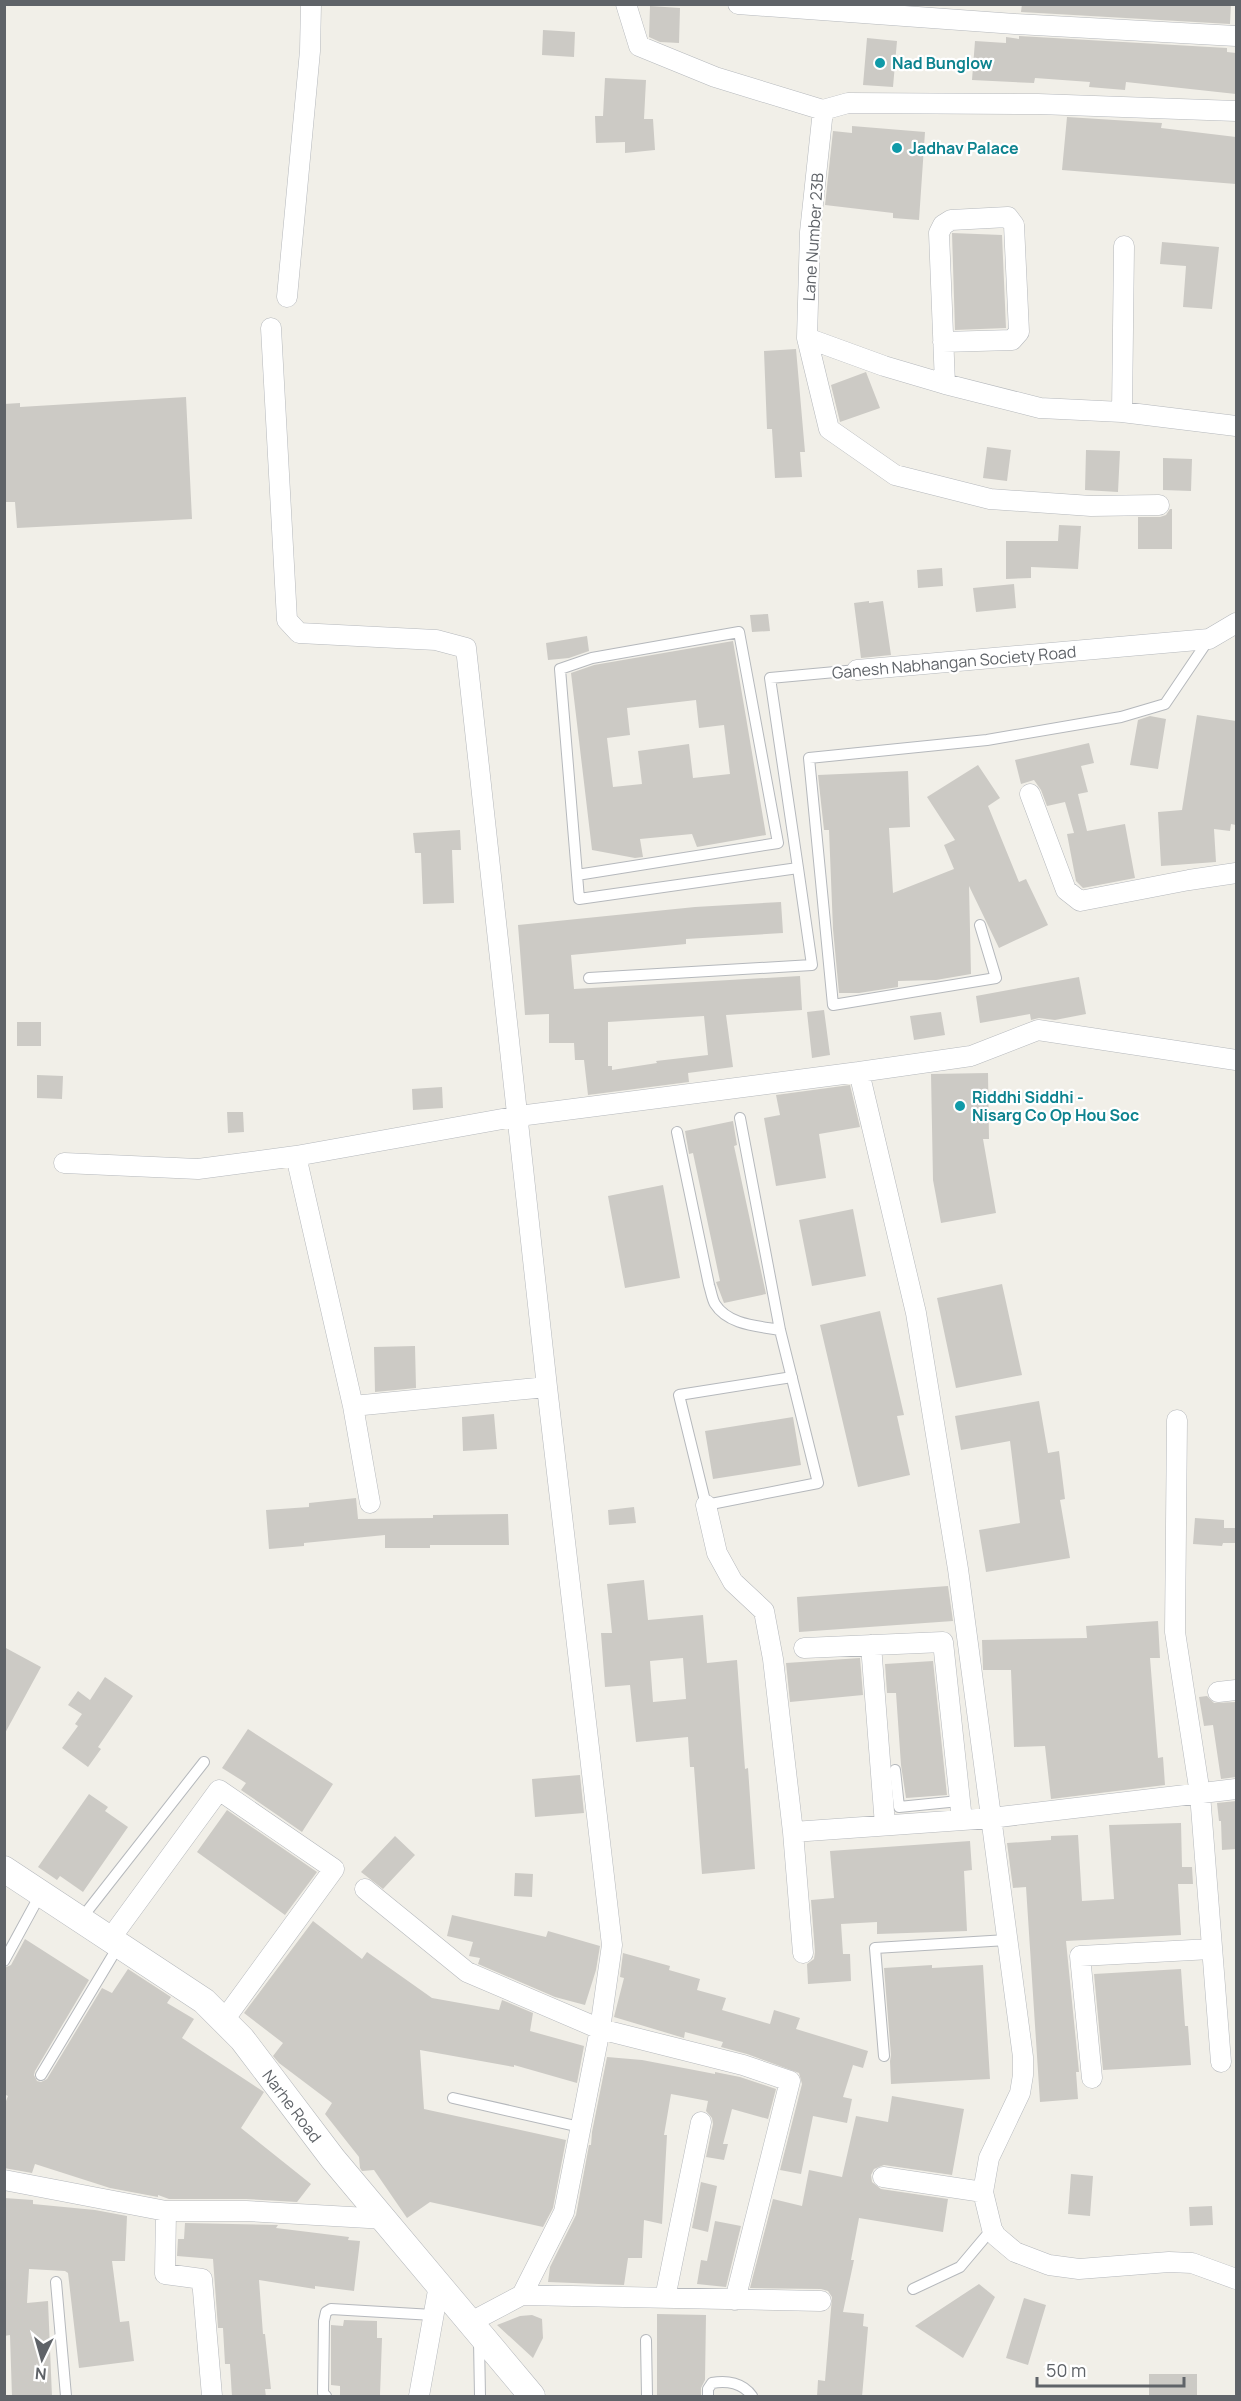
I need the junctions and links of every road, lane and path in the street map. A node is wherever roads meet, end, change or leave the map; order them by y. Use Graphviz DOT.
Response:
graph roads {
  1 [pos="311,4"];
  2 [pos="626,4"];
  3 [pos="738,4"];
  4 [pos="1236,36"];
  5 [pos="823,110"];
  6 [pos="1236,111"];
  7 [pos="1124,246"];
  8 [pos="287,297"];
  9 [pos="271,328"];
  10 [pos="807,338"];
  11 [pos="943,342"];
  12 [pos="945,384"];
  13 [pos="1122,412"];
  14 [pos="1236,426"];
  15 [pos="1159,505"];
  16 [pos="1236,623"];
  17 [pos="1209,639"];
  18 [pos="856,670"];
  19 [pos="782,749"];
  20 [pos="761,751"];
  21 [pos="1030,794"];
  22 [pos="798,867"];
  23 [pos="1236,873"];
  24 [pos="577,874"];
  25 [pos="980,925"];
  26 [pos="589,978"];
  27 [pos="1236,1060"];
  28 [pos="859,1072"];
  29 [pos="519,1116"];
  30 [pos="740,1118"];
  31 [pos="677,1132"];
  32 [pos="296,1156"];
  33 [pos="64,1163"];
  34 [pos="780,1330"];
  35 [pos="792,1377"];
  36 [pos="547,1387"];
  37 [pos="352,1406"];
  38 [pos="1177,1420"];
  39 [pos="370,1503"];
  40 [pos="706,1505"];
  41 [pos="871,1645"];
  42 [pos="804,1648"];
  43 [pos="204,1762"];
  44 [pos="895,1770"];
  45 [pos="1236,1789"];
  46 [pos="1200,1794"];
  47 [pos="960,1811"];
  48 [pos="991,1818"];
  49 [pos="885,1825"];
  50 [pos="793,1832"];
  51 [pos="4,1869"];
  52 [pos="364,1889"];
  53 [pos="41,1893"];
  54 [pos="81,1919"];
  55 [pos="1007,1940"];
  56 [pos="115,1941"];
  57 [pos="1211,1949"];
  58 [pos="803,1953"];
  59 [pos="4,1961"];
  60 [pos="224,2020"];
  61 [pos="600,2029"];
  62 [pos="884,2056"];
  63 [pos="1221,2062"];
  64 [pos="41,2075"];
  65 [pos="1092,2078"];
  66 [pos="453,2098"];
  67 [pos="701,2122"];
  68 [pos="580,2127"];
  69 [pos="883,2177"];
  70 [pos="4,2180"];
  71 [pos="983,2192"];
  72 [pos="166,2211"];
  73 [pos="386,2219"];
  74 [pos="992,2229"];
  75 [pos="1236,2279"];
  76 [pos="56,2282"];
  77 [pos="439,2285"];
  78 [pos="913,2289"];
  79 [pos="522,2295"];
  80 [pos="665,2298"];
  81 [pos="735,2300"];
  82 [pos="821,2301"];
  83 [pos="434,2315"];
  84 [pos="474,2329"];
  85 [pos="646,2340"];
  86 [pos="66,2397"];
  87 [pos="212,2397"];
  88 [pos="326,2397"];
  89 [pos="419,2397"];
  90 [pos="480,2397"];
  91 [pos="532,2397"];
  92 [pos="647,2397"];
  93 [pos="708,2397"];
  94 [pos="752,2397"];
  1 -- 8 [label="street"];
  2 -- 5 [label="street"];
  3 -- 4 [label="street"];
  5 -- 6 [label="street"];
  5 -- 10 [label="street, Lane Number 23B"];
  7 -- 13 [label="street"];
  9 -- 29 [label="street"];
  10 -- 12 [label="street"];
  10 -- 15 [label="street, Lane Number 23B"];
  11 -- 11 [label="street"];
  11 -- 12 [label="street"];
  12 -- 13 [label="street"];
  13 -- 14 [label="street"];
  16 -- 17 [label="street"];
  17 -- 18 [label="street, Ganesh Nabhangan Society Road"];
  17 -- 25 [label="lane"];
  18 -- 19 [label="lane, Ganesh Nabhangan Society Road"];
  19 -- 20 [label="lane"];
  19 -- 22 [label="lane, Ganesh Nabhangan Society Road"];
  20 -- 24 [label="lane"];
  20 -- 24 [label="lane"];
  21 -- 23 [label="street"];
  22 -- 24 [label="lane"];
  22 -- 26 [label="lane, Ganesh Nabhangan Society Road"];
  27 -- 28 [label="street"];
  28 -- 29 [label="street"];
  28 -- 48 [label="street"];
  29 -- 32 [label="street"];
  29 -- 36 [label="street"];
  30 -- 34 [label="lane"];
  31 -- 34 [label="lane"];
  32 -- 33 [label="street"];
  32 -- 37 [label="street"];
  34 -- 35 [label="lane"];
  35 -- 40 [label="lane"];
  35 -- 40 [label="lane"];
  36 -- 37 [label="street"];
  36 -- 61 [label="street"];
  37 -- 39 [label="street"];
  38 -- 46 [label="street"];
  40 -- 50 [label="street"];
  41 -- 42 [label="street"];
  41 -- 47 [label="street"];
  41 -- 49 [label="street"];
  43 -- 54 [label="lane"];
  44 -- 47 [label="lane"];
  45 -- 46 [label="street"];
  46 -- 48 [label="street"];
  46 -- 57 [label="street"];
  47 -- 48 [label="street"];
  47 -- 49 [label="street"];
  48 -- 55 [label="street"];
  49 -- 50 [label="street"];
  50 -- 58 [label="street"];
  51 -- 53 [label="street, Narhe Road"];
  52 -- 61 [label="street"];
  53 -- 54 [label="street, Narhe Road"];
  53 -- 59 [label="lane"];
  54 -- 56 [label="street, Narhe Road"];
  55 -- 62 [label="lane"];
  55 -- 71 [label="street"];
  56 -- 60 [label="street, Narhe Road"];
  56 -- 60 [label="street"];
  56 -- 64 [label="lane"];
  57 -- 63 [label="street"];
  57 -- 65 [label="street"];
  60 -- 73 [label="street, Narhe Road"];
  61 -- 68 [label="street"];
  61 -- 81 [label="street"];
  66 -- 68 [label="lane"];
  67 -- 80 [label="street"];
  68 -- 79 [label="street"];
  69 -- 71 [label="street"];
  70 -- 72 [label="street"];
  71 -- 74 [label="street"];
  72 -- 73 [label="street"];
  72 -- 87 [label="street"];
  73 -- 77 [label="street, Narhe Road"];
  74 -- 75 [label="street"];
  74 -- 78 [label="lane"];
  76 -- 86 [label="lane"];
  77 -- 83 [label="street"];
  77 -- 84 [label="street, Narhe Road"];
  79 -- 80 [label="street"];
  79 -- 84 [label="street"];
  80 -- 81 [label="street"];
  81 -- 82 [label="street"];
  83 -- 88 [label="lane"];
  83 -- 89 [label="street"];
  84 -- 90 [label="lane"];
  84 -- 91 [label="street, Narhe Road"];
  85 -- 92 [label="lane"];
  93 -- 94 [label="lane"];
}
